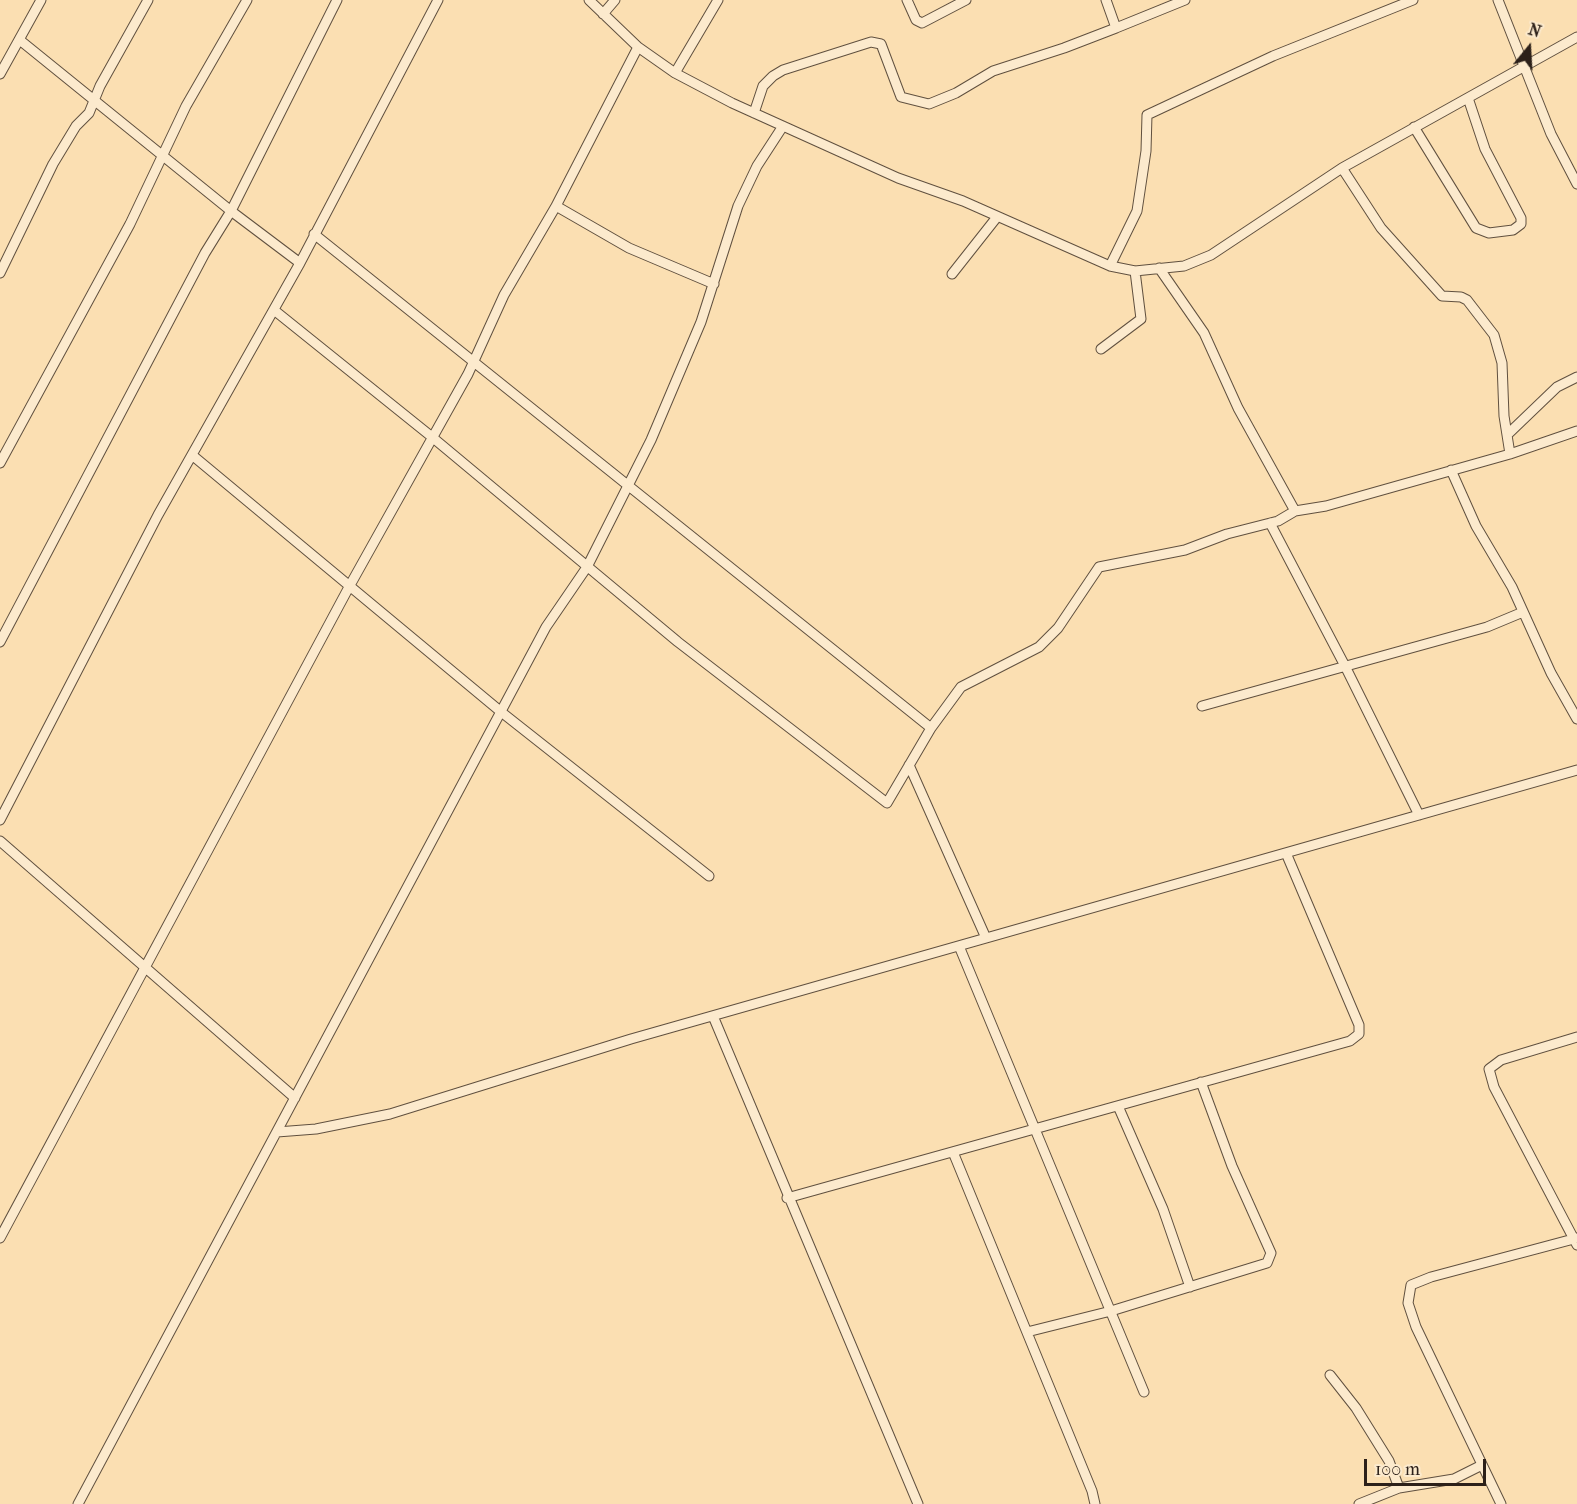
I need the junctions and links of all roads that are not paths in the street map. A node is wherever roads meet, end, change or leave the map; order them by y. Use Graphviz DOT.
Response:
graph roads {
  1 [pos="41,0"];
  2 [pos="148,0"];
  3 [pos="247,0"];
  4 [pos="337,0"];
  5 [pos="438,0"];
  6 [pos="589,0"];
  7 [pos="615,0"];
  8 [pos="718,0"];
  9 [pos="907,0"];
  10 [pos="966,0"];
  11 [pos="1106,0"];
  12 [pos="1185,0"];
  13 [pos="1413,0"];
  14 [pos="1498,0"];
  15 [pos="603,14"];
  16 [pos="1116,28"];
  17 [pos="1577,37"];
  18 [pos="21,41"];
  19 [pos="638,47"];
  20 [pos="1523,67"];
  21 [pos="675,73"];
  22 [pos="0,74"];
  23 [pos="1468,98"];
  24 [pos="94,101"];
  25 [pos="754,113"];
  26 [pos="783,126"];
  27 [pos="1414,127"];
  28 [pos="163,154"];
  29 [pos="1342,168"];
  30 [pos="1577,184"];
  31 [pos="556,206"];
  32 [pos="231,211"];
  33 [pos="997,217"];
  34 [pos="314,234"];
  35 [pos="300,263"];
  36 [pos="1110,266"];
  37 [pos="1159,268"];
  38 [pos="1135,272"];
  39 [pos="0,273"];
  40 [pos="952,274"];
  41 [pos="714,285"];
  42 [pos="274,310"];
  43 [pos="1101,349"];
  44 [pos="473,362"];
  45 [pos="1577,377"];
  46 [pos="1577,431"];
  47 [pos="1507,435"];
  48 [pos="432,437"];
  49 [pos="1510,454"];
  50 [pos="192,455"];
  51 [pos="0,463"];
  52 [pos="1451,470"];
  53 [pos="627,484"];
  54 [pos="1295,511"];
  55 [pos="1270,523"];
  56 [pos="587,567"];
  57 [pos="348,587"];
  58 [pos="1523,612"];
  59 [pos="0,642"];
  60 [pos="1345,666"];
  61 [pos="1202,706"];
  62 [pos="500,711"];
  63 [pos="1577,719"];
  64 [pos="931,728"];
  65 [pos="909,765"];
  66 [pos="1577,770"];
  67 [pos="1419,815"];
  68 [pos="0,820"];
  69 [pos="0,841"];
  70 [pos="1286,853"];
  71 [pos="709,876"];
  72 [pos="986,938"];
  73 [pos="959,946"];
  74 [pos="145,968"];
  75 [pos="712,1016"];
  76 [pos="1577,1037"];
  77 [pos="1201,1082"];
  78 [pos="295,1098"];
  79 [pos="1118,1106"];
  80 [pos="1036,1129"];
  81 [pos="277,1132"];
  82 [pos="953,1152"];
  83 [pos="787,1198"];
  84 [pos="0,1238"];
  85 [pos="1576,1240"];
  86 [pos="1190,1287"];
  87 [pos="1111,1311"];
  88 [pos="1027,1332"];
  89 [pos="1330,1375"];
  90 [pos="1144,1392"];
  91 [pos="1482,1465"];
  92 [pos="1399,1488"];
  93 [pos="78,1504"];
  94 [pos="918,1504"];
  95 [pos="1095,1504"];
  96 [pos="1359,1504"];
  97 [pos="1501,1504"];
  1 -- 18 [label="street"];
  2 -- 24 [label="street"];
  3 -- 28 [label="street"];
  4 -- 32 [label="street"];
  5 -- 34 [label="street"];
  6 -- 15 [label="street"];
  7 -- 15 [label="street"];
  8 -- 21 [label="street"];
  9 -- 10 [label="street"];
  11 -- 16 [label="street"];
  12 -- 16 [label="street"];
  13 -- 36 [label="street"];
  14 -- 20 [label="street"];
  15 -- 19 [label="street"];
  16 -- 25 [label="street"];
  17 -- 20 [label="street"];
  18 -- 22 [label="street"];
  18 -- 24 [label="street"];
  19 -- 21 [label="street"];
  19 -- 31 [label="street"];
  20 -- 23 [label="street"];
  20 -- 30 [label="street"];
  21 -- 25 [label="street"];
  23 -- 27 [label="street"];
  23 -- 27 [label="street"];
  24 -- 28 [label="street"];
  24 -- 39 [label="street"];
  25 -- 26 [label="street"];
  26 -- 33 [label="street"];
  26 -- 41 [label="street"];
  27 -- 29 [label="street"];
  28 -- 32 [label="street"];
  28 -- 51 [label="street"];
  29 -- 37 [label="street"];
  29 -- 47 [label="street"];
  31 -- 41 [label="street"];
  31 -- 44 [label="street"];
  32 -- 35 [label="street"];
  32 -- 59 [label="street"];
  33 -- 36 [label="street"];
  33 -- 40 [label="street"];
  34 -- 35 [label="street"];
  34 -- 44 [label="street"];
  35 -- 42 [label="street"];
  36 -- 38 [label="street"];
  37 -- 38 [label="street"];
  37 -- 54 [label="street"];
  38 -- 43 [label="street"];
  41 -- 53 [label="street"];
  42 -- 48 [label="street"];
  42 -- 50 [label="street"];
  44 -- 48 [label="street"];
  44 -- 53 [label="street"];
  45 -- 47 [label="street"];
  46 -- 49 [label="street"];
  47 -- 49 [label="street"];
  48 -- 56 [label="street"];
  48 -- 57 [label="street"];
  49 -- 52 [label="street"];
  50 -- 57 [label="street"];
  50 -- 68 [label="street"];
  52 -- 54 [label="street"];
  52 -- 58 [label="street"];
  53 -- 56 [label="street"];
  53 -- 64 [label="street"];
  54 -- 55 [label="street"];
  55 -- 60 [label="street"];
  55 -- 64 [label="street"];
  56 -- 62 [label="street"];
  56 -- 65 [label="street"];
  57 -- 62 [label="street"];
  57 -- 74 [label="street"];
  58 -- 60 [label="street"];
  58 -- 63 [label="street"];
  60 -- 61 [label="street"];
  60 -- 67 [label="street"];
  62 -- 71 [label="street"];
  62 -- 78 [label="street"];
  64 -- 65 [label="street"];
  65 -- 72 [label="street"];
  66 -- 67 [label="street"];
  67 -- 70 [label="street"];
  69 -- 74 [label="street"];
  70 -- 72 [label="street"];
  70 -- 77 [label="street"];
  72 -- 73 [label="street"];
  73 -- 75 [label="street"];
  73 -- 80 [label="street"];
  74 -- 78 [label="street"];
  74 -- 84 [label="street"];
  75 -- 81 [label="street"];
  75 -- 83 [label="street"];
  76 -- 85 [label="street"];
  77 -- 79 [label="street"];
  77 -- 86 [label="street"];
  78 -- 81 [label="street"];
  79 -- 80 [label="street"];
  79 -- 86 [label="street"];
  80 -- 82 [label="street"];
  80 -- 87 [label="street"];
  81 -- 93 [label="street"];
  82 -- 83 [label="street"];
  82 -- 88 [label="street"];
  83 -- 94 [label="street"];
  85 -- 91 [label="street"];
  86 -- 87 [label="street"];
  87 -- 88 [label="street"];
  87 -- 90 [label="street"];
  88 -- 95 [label="street"];
  89 -- 92 [label="street"];
  91 -- 92 [label="street"];
  91 -- 97 [label="street"];
  92 -- 96 [label="street"];
}
